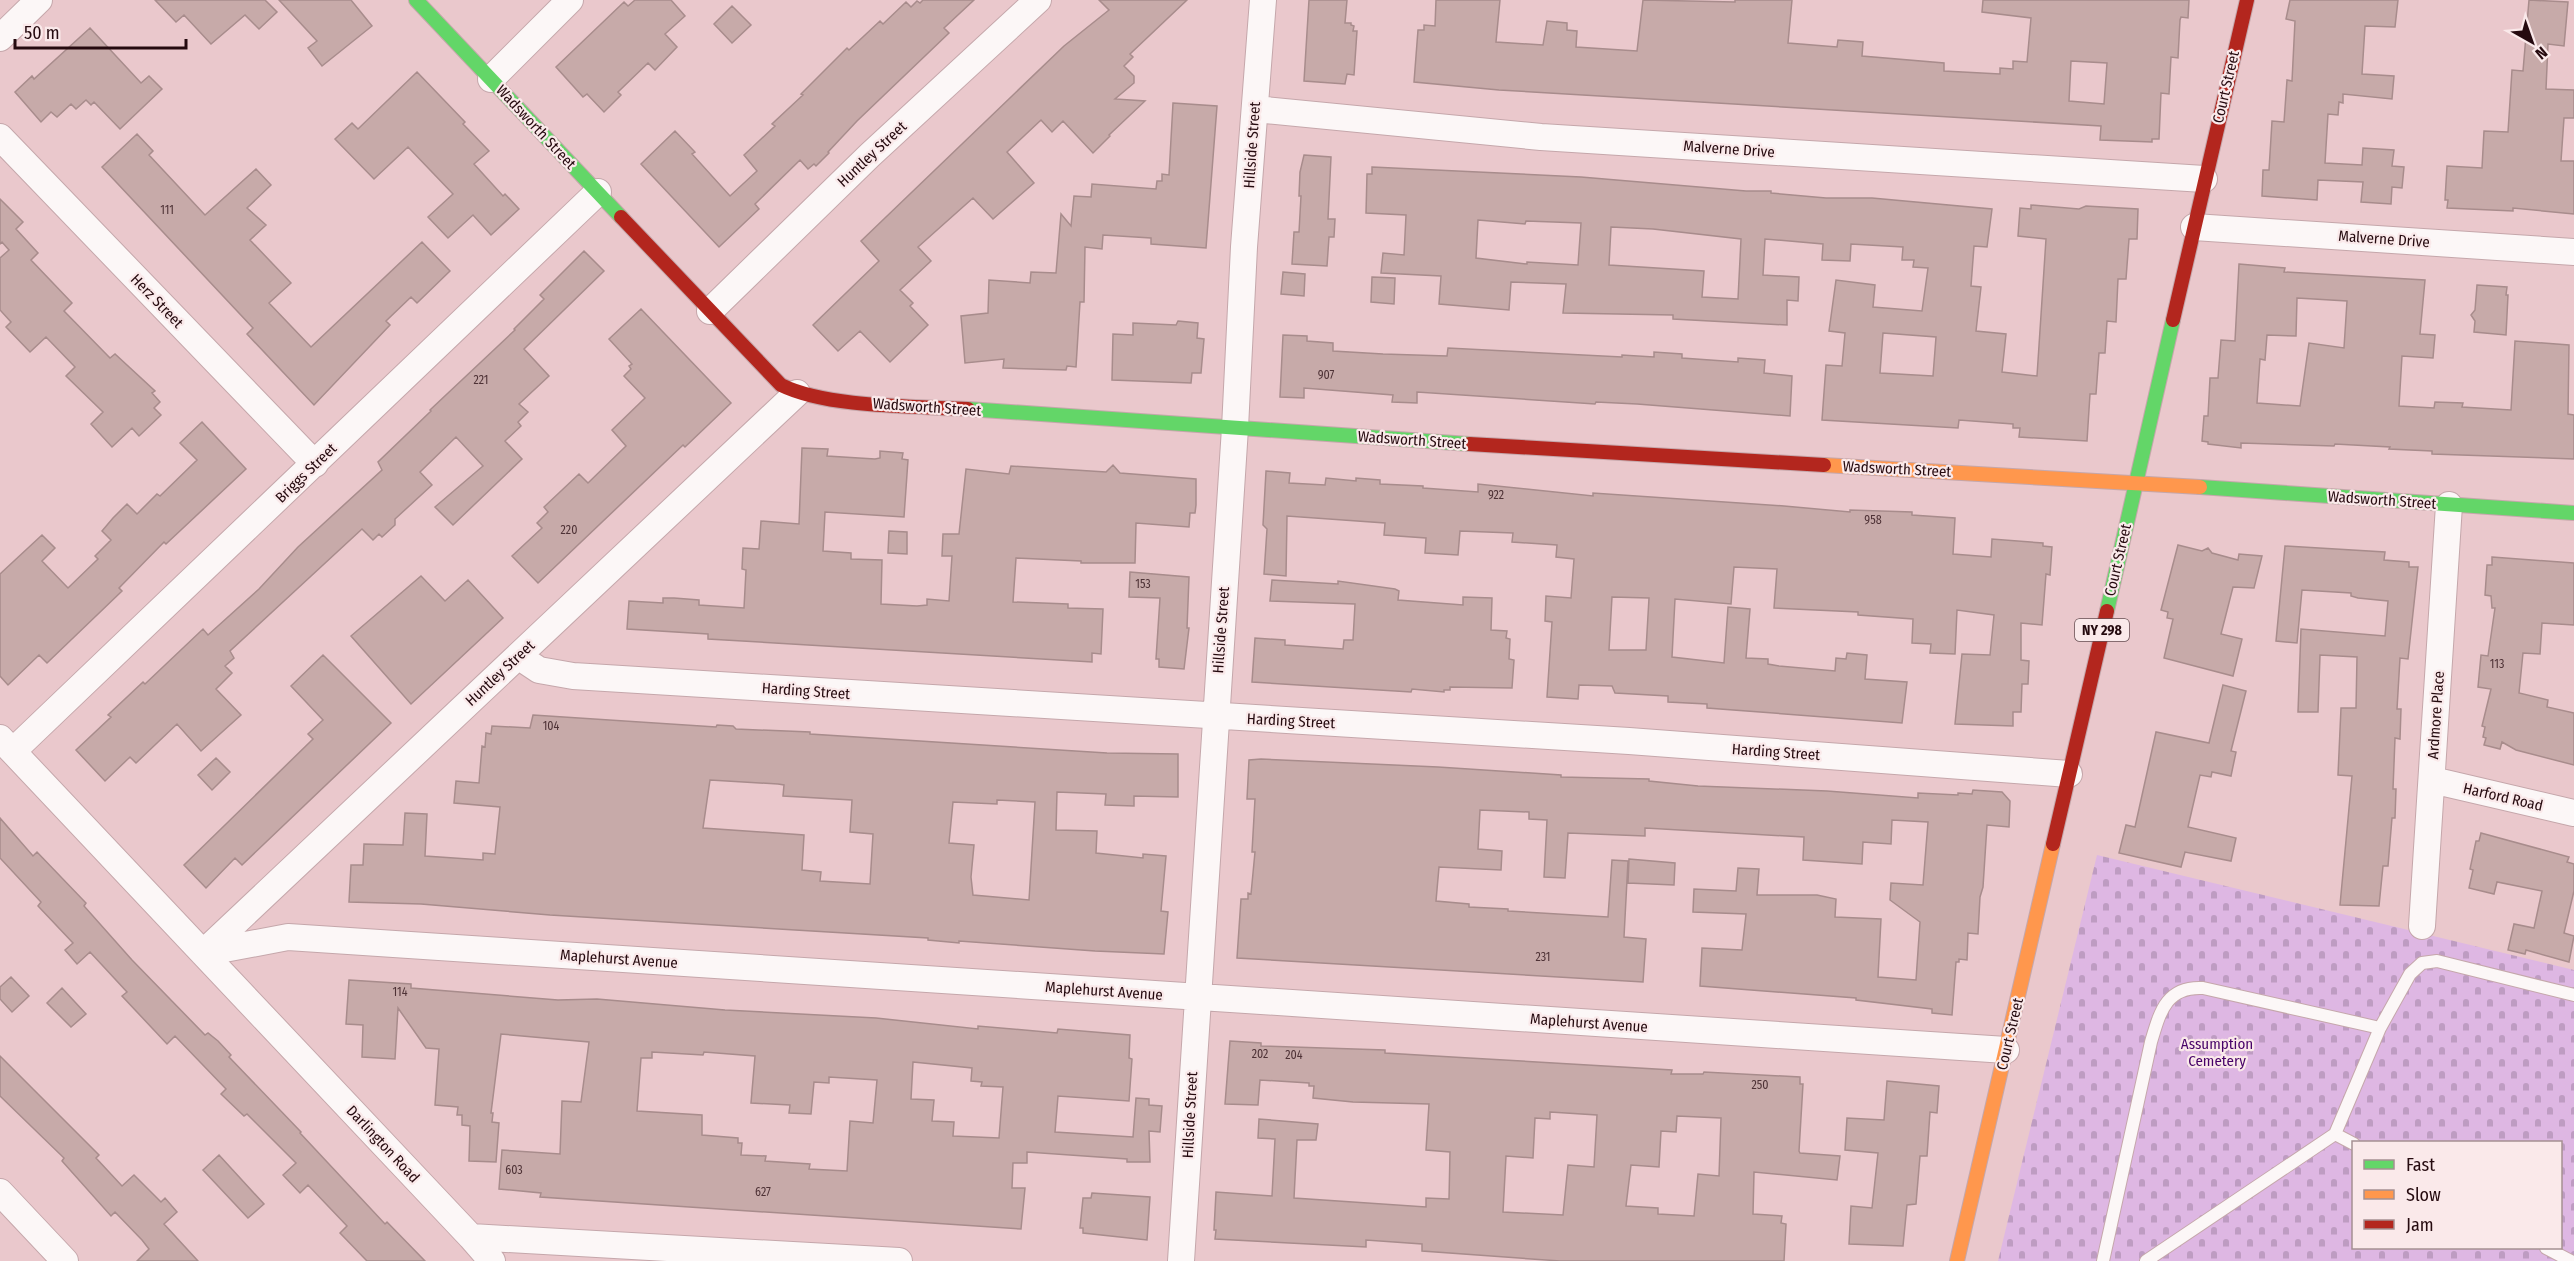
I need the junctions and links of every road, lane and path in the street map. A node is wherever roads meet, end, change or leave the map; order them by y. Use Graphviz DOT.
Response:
graph roads {
  1 [pos="39,0"];
  2 [pos="416,0"];
  3 [pos="570,0"];
  4 [pos="1038,0"];
  5 [pos="1263,0"];
  6 [pos="2247,0"];
  7 [pos="0,38"];
  8 [pos="491,79"];
  9 [pos="1255,109"];
  10 [pos="0,137"];
  11 [pos="2205,179"];
  12 [pos="598,192"];
  13 [pos="2194,227"];
  14 [pos="2574,252"];
  15 [pos="710,311"];
  16 [pos="797,393"];
  17 [pos="1235,428"];
  18 [pos="315,464"];
  19 [pos="2135,483"];
  20 [pos="2450,505"];
  21 [pos="2574,513"];
  22 [pos="518,656"];
  23 [pos="1216,716"];
  24 [pos="6,744"];
  25 [pos="2069,774"];
  26 [pos="2432,780"];
  27 [pos="2574,813"];
  28 [pos="2422,926"];
  29 [pos="203,953"];
  30 [pos="2574,994"];
  31 [pos="1197,997"];
  32 [pos="2380,1028"];
  33 [pos="2006,1050"];
  34 [pos="2335,1134"];
  35 [pos="2352,1143"];
  36 [pos="0,1192"];
  37 [pos="471,1238"];
  38 [pos="2548,1249"];
  39 [pos="884,1260"];
  40 [pos="65,1261"];
  41 [pos="492,1261"];
  42 [pos="1181,1261"];
  43 [pos="1957,1261"];
  44 [pos="2103,1261"];
  45 [pos="2146,1261"];
  46 [pos="2571,1261"];
  1 -- 7 [label="street"];
  2 -- 8 [label="street, Wadsworth Street"];
  3 -- 8 [label="street"];
  4 -- 15 [label="street, Huntley Street"];
  5 -- 9 [label="street, Hillside Street"];
  6 -- 11 [label="street, Court Street / NY 298"];
  8 -- 12 [label="street, Wadsworth Street"];
  9 -- 11 [label="street, Malverne Drive"];
  9 -- 17 [label="street, Hillside Street"];
  10 -- 18 [label="street, Herz Street"];
  11 -- 13 [label="street, Court Street / NY 298"];
  12 -- 15 [label="street, Wadsworth Street"];
  12 -- 18 [label="street, Briggs Street"];
  13 -- 14 [label="street, Malverne Drive"];
  13 -- 19 [label="street, Court Street / NY 298"];
  15 -- 16 [label="street, Wadsworth Street"];
  16 -- 17 [label="street, Wadsworth Street"];
  16 -- 22 [label="street, Huntley Street"];
  17 -- 19 [label="street, Wadsworth Street"];
  17 -- 23 [label="street, Hillside Street"];
  18 -- 24 [label="street, Briggs Street"];
  19 -- 20 [label="street, Wadsworth Street"];
  19 -- 25 [label="street, Court Street / NY 298"];
  20 -- 21 [label="street, Wadsworth Street"];
  20 -- 26 [label="street, Ardmore Place"];
  22 -- 23 [label="street, Harding Street"];
  22 -- 29 [label="street, Huntley Street"];
  23 -- 25 [label="street, Harding Street"];
  23 -- 31 [label="street, Hillside Street"];
  24 -- 29 [label="street, Darlington Road"];
  25 -- 33 [label="street, Court Street / NY 298"];
  26 -- 27 [label="street, Harford Road"];
  26 -- 28 [label="street, Ardmore Place"];
  29 -- 31 [label="street, Maplehurst Avenue"];
  29 -- 37 [label="street, Darlington Road"];
  30 -- 32 [label="lane"];
  31 -- 33 [label="street, Maplehurst Avenue"];
  31 -- 42 [label="street, Hillside Street"];
  32 -- 34 [label="lane"];
  32 -- 44 [label="lane"];
  33 -- 43 [label="street, Court Street / NY 298"];
  34 -- 35 [label="lane"];
  34 -- 45 [label="lane"];
  36 -- 40 [label="street"];
  37 -- 39 [label="street"];
  37 -- 41 [label="street, Darlington Road"];
  38 -- 46 [label="lane"];
}
